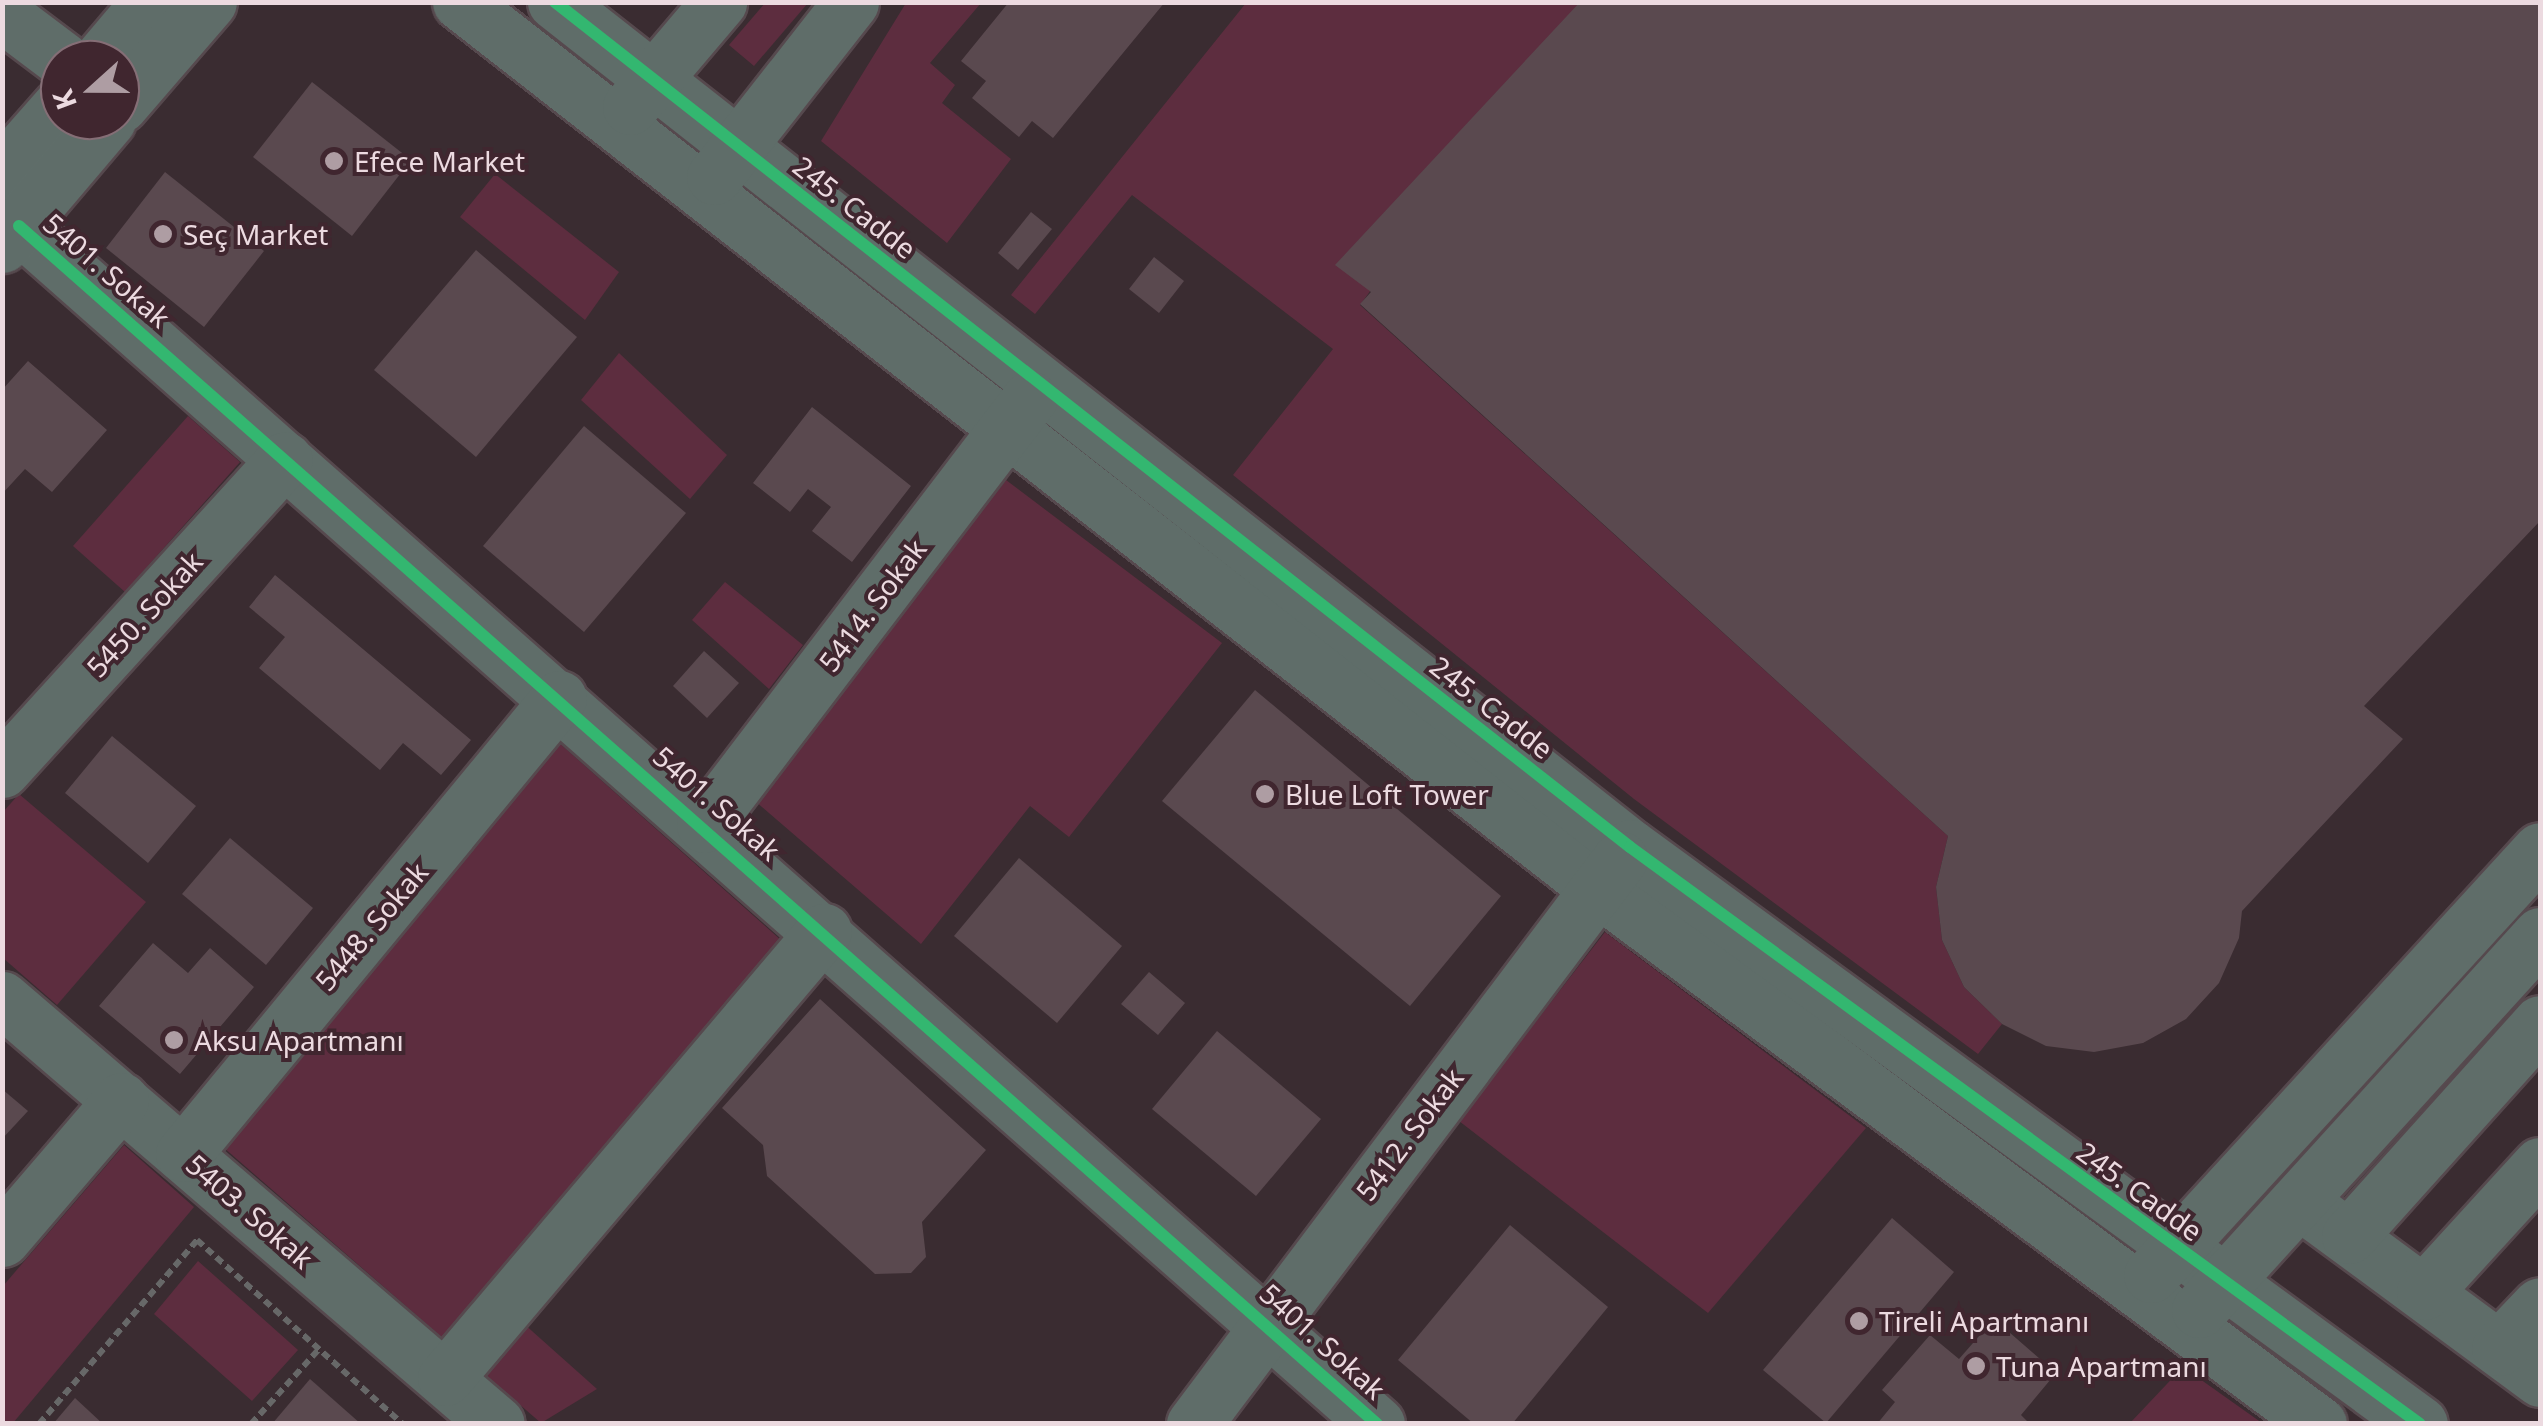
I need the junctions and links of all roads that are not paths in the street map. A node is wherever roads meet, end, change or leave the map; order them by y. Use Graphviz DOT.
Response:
graph roads {
  1 [pos="150,2"];
  2 [pos="209,2"];
  3 [pos="460,2"];
  4 [pos="554,2"];
  5 [pos="718,2"];
  6 [pos="851,2"];
  7 [pos="2,14"];
  8 [pos="117,40"];
  9 [pos="40,43"];
  10 [pos="652,80"];
  11 [pos="140,82"];
  12 [pos="615,124"];
  13 [pos="40,129"];
  14 [pos="91,140"];
  15 [pos="737,147"];
  16 [pos="2,172"];
  17 [pos="703,192"];
  18 [pos="11,235"];
  19 [pos="1041,385"];
  20 [pos="1006,428"];
  21 [pos="285,458"];
  22 [pos="559,698"];
  23 [pos="2,770"];
  24 [pos="704,825"];
  25 [pos="2540,850"];
  26 [pos="1614,868"];
  27 [pos="824,931"];
  28 [pos="2540,935"];
  29 [pos="2,999"];
  30 [pos="2540,1024"];
  31 [pos="121,1100"];
  32 [pos="183,1154"];
  33 [pos="2540,1166"];
  34 [pos="2300,1201"];
  35 [pos="2349,1236"];
  36 [pos="2,1239"];
  37 [pos="2175,1247"];
  38 [pos="2224,1283"];
  39 [pos="2137,1292"];
  40 [pos="2424,1292"];
  41 [pos="2540,1304"];
  42 [pos="1267,1324"];
  43 [pos="2184,1327"];
  44 [pos="2520,1364"];
  45 [pos="445,1378"];
  46 [pos="496,1424"];
  47 [pos="1194,1424"];
  48 [pos="1377,1424"];
  49 [pos="2319,1424"];
  50 [pos="2420,1424"];
  1 -- 8 [label="street"];
  2 -- 11 [label="street"];
  3 -- 12 [label="street, 245. Cadde"];
  4 -- 10 [label="street, 245. Cadde"];
  5 -- 10 [label="street"];
  6 -- 15 [label="street"];
  7 -- 9 [label="street"];
  10 -- 12 [label="street"];
  10 -- 15 [label="street, 245. Cadde"];
  12 -- 17 [label="street, 245. Cadde"];
  13 -- 16 [label="street"];
  14 -- 18 [label="street"];
  15 -- 17 [label="street"];
  15 -- 19 [label="street, 245. Cadde"];
  17 -- 20 [label="street, 245. Cadde"];
  18 -- 21 [label="street, 5401. Sokak"];
  19 -- 20 [label="street, 5414. Sokak"];
  19 -- 26 [label="street, 245. Cadde"];
  20 -- 24 [label="street, 5414. Sokak"];
  20 -- 26 [label="street, 245. Cadde"];
  21 -- 22 [label="street, 5401. Sokak"];
  21 -- 23 [label="street, 5450. Sokak"];
  22 -- 24 [label="street, 5401. Sokak"];
  22 -- 32 [label="street, 5448. Sokak"];
  24 -- 27 [label="street, 5401. Sokak"];
  25 -- 37 [label="street"];
  26 -- 37 [label="street, 245. Cadde"];
  26 -- 39 [label="street, 245. Cadde"];
  26 -- 42 [label="street, 5412. Sokak"];
  27 -- 42 [label="street, 5401. Sokak"];
  27 -- 45 [label="street"];
  28 -- 34 [label="street"];
  29 -- 31 [label="street, 5403. Sokak"];
  30 -- 35 [label="street"];
  31 -- 32 [label="street, 5403. Sokak"];
  31 -- 36 [label="street"];
  32 -- 45 [label="street, 5403. Sokak"];
  33 -- 40 [label="street"];
  34 -- 35 [label="street"];
  34 -- 38 [label="street"];
  35 -- 40 [label="street"];
  37 -- 38 [label="street, 245. Cadde"];
  37 -- 39 [label="street"];
  38 -- 43 [label="street"];
  38 -- 50 [label="street, 245. Cadde"];
  39 -- 43 [label="street, 245. Cadde"];
  40 -- 44 [label="street"];
  41 -- 44 [label="street"];
  42 -- 47 [label="street, 5412. Sokak"];
  42 -- 48 [label="street, 5401. Sokak"];
  43 -- 49 [label="street, 245. Cadde"];
  45 -- 46 [label="street, 5403. Sokak"];
}
